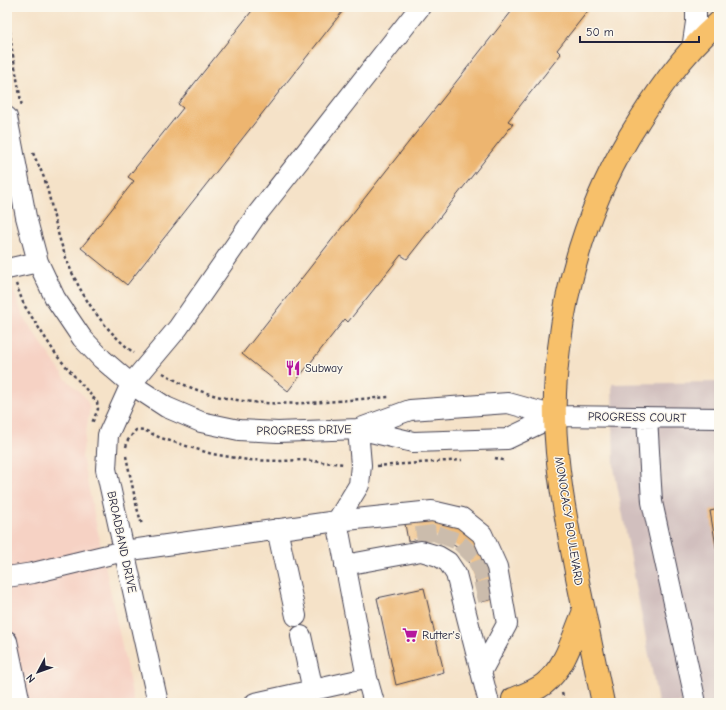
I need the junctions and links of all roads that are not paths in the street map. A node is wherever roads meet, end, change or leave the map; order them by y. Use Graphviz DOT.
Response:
graph roads {
  1 [pos="420,7"];
  2 [pos="696,7"];
  3 [pos="719,22"];
  4 [pos="692,49"];
  5 [pos="7,117"];
  6 [pos="38,262"];
  7 [pos="11,276"];
  8 [pos="131,384"];
  9 [pos="555,416"];
  10 [pos="647,417"];
  11 [pos="719,418"];
  12 [pos="358,429"];
  13 [pos="337,521"];
  14 [pos="277,530"];
  15 [pos="124,551"];
  16 [pos="460,556"];
  17 [pos="345,565"];
  18 [pos="7,577"];
  19 [pos="584,611"];
  20 [pos="296,616"];
  21 [pos="301,636"];
  22 [pos="7,642"];
  23 [pos="481,672"];
  24 [pos="367,678"];
  25 [pos="313,690"];
  26 [pos="513,702"];
  27 [pos="20,703"];
  28 [pos="158,703"];
  29 [pos="255,703"];
  30 [pos="374,703"];
  31 [pos="489,703"];
  32 [pos="603,703"];
  33 [pos="696,703"];
  1 -- 8 [label="street, BROADBAND DRIVE"];
  2 -- 4 [label="street"];
  3 -- 4 [label="main road, MONOCACY BOULEVARD"];
  4 -- 9 [label="main road, MONOCACY BOULEVARD"];
  5 -- 6 [label="street, PROGRESS DRIVE"];
  6 -- 7 [label="street"];
  6 -- 8 [label="street, PROGRESS DRIVE"];
  8 -- 12 [label="street, PROGRESS DRIVE"];
  8 -- 15 [label="street, BROADBAND DRIVE"];
  9 -- 10 [label="street, PROGRESS COURT"];
  9 -- 12 [label="street, PROGRESS DRIVE"];
  9 -- 12 [label="street, PROGRESS DRIVE"];
  9 -- 19 [label="main road, MONOCACY BOULEVARD"];
  10 -- 11 [label="street, PROGRESS COURT"];
  10 -- 33 [label="street"];
  12 -- 13 [label="street"];
  13 -- 14 [label="street"];
  13 -- 16 [label="street"];
  13 -- 17 [label="street"];
  14 -- 15 [label="street"];
  14 -- 20 [label="street"];
  15 -- 18 [label="street"];
  15 -- 28 [label="street, BROADBAND DRIVE"];
  16 -- 17 [label="street"];
  16 -- 23 [label="street"];
  16 -- 23 [label="street"];
  17 -- 24 [label="street"];
  19 -- 26 [label="main road"];
  19 -- 32 [label="main road, MONOCACY BOULEVARD"];
  21 -- 25 [label="street"];
  22 -- 27 [label="street"];
  23 -- 31 [label="street"];
  24 -- 25 [label="street"];
  24 -- 30 [label="street"];
  25 -- 29 [label="street"];
}
